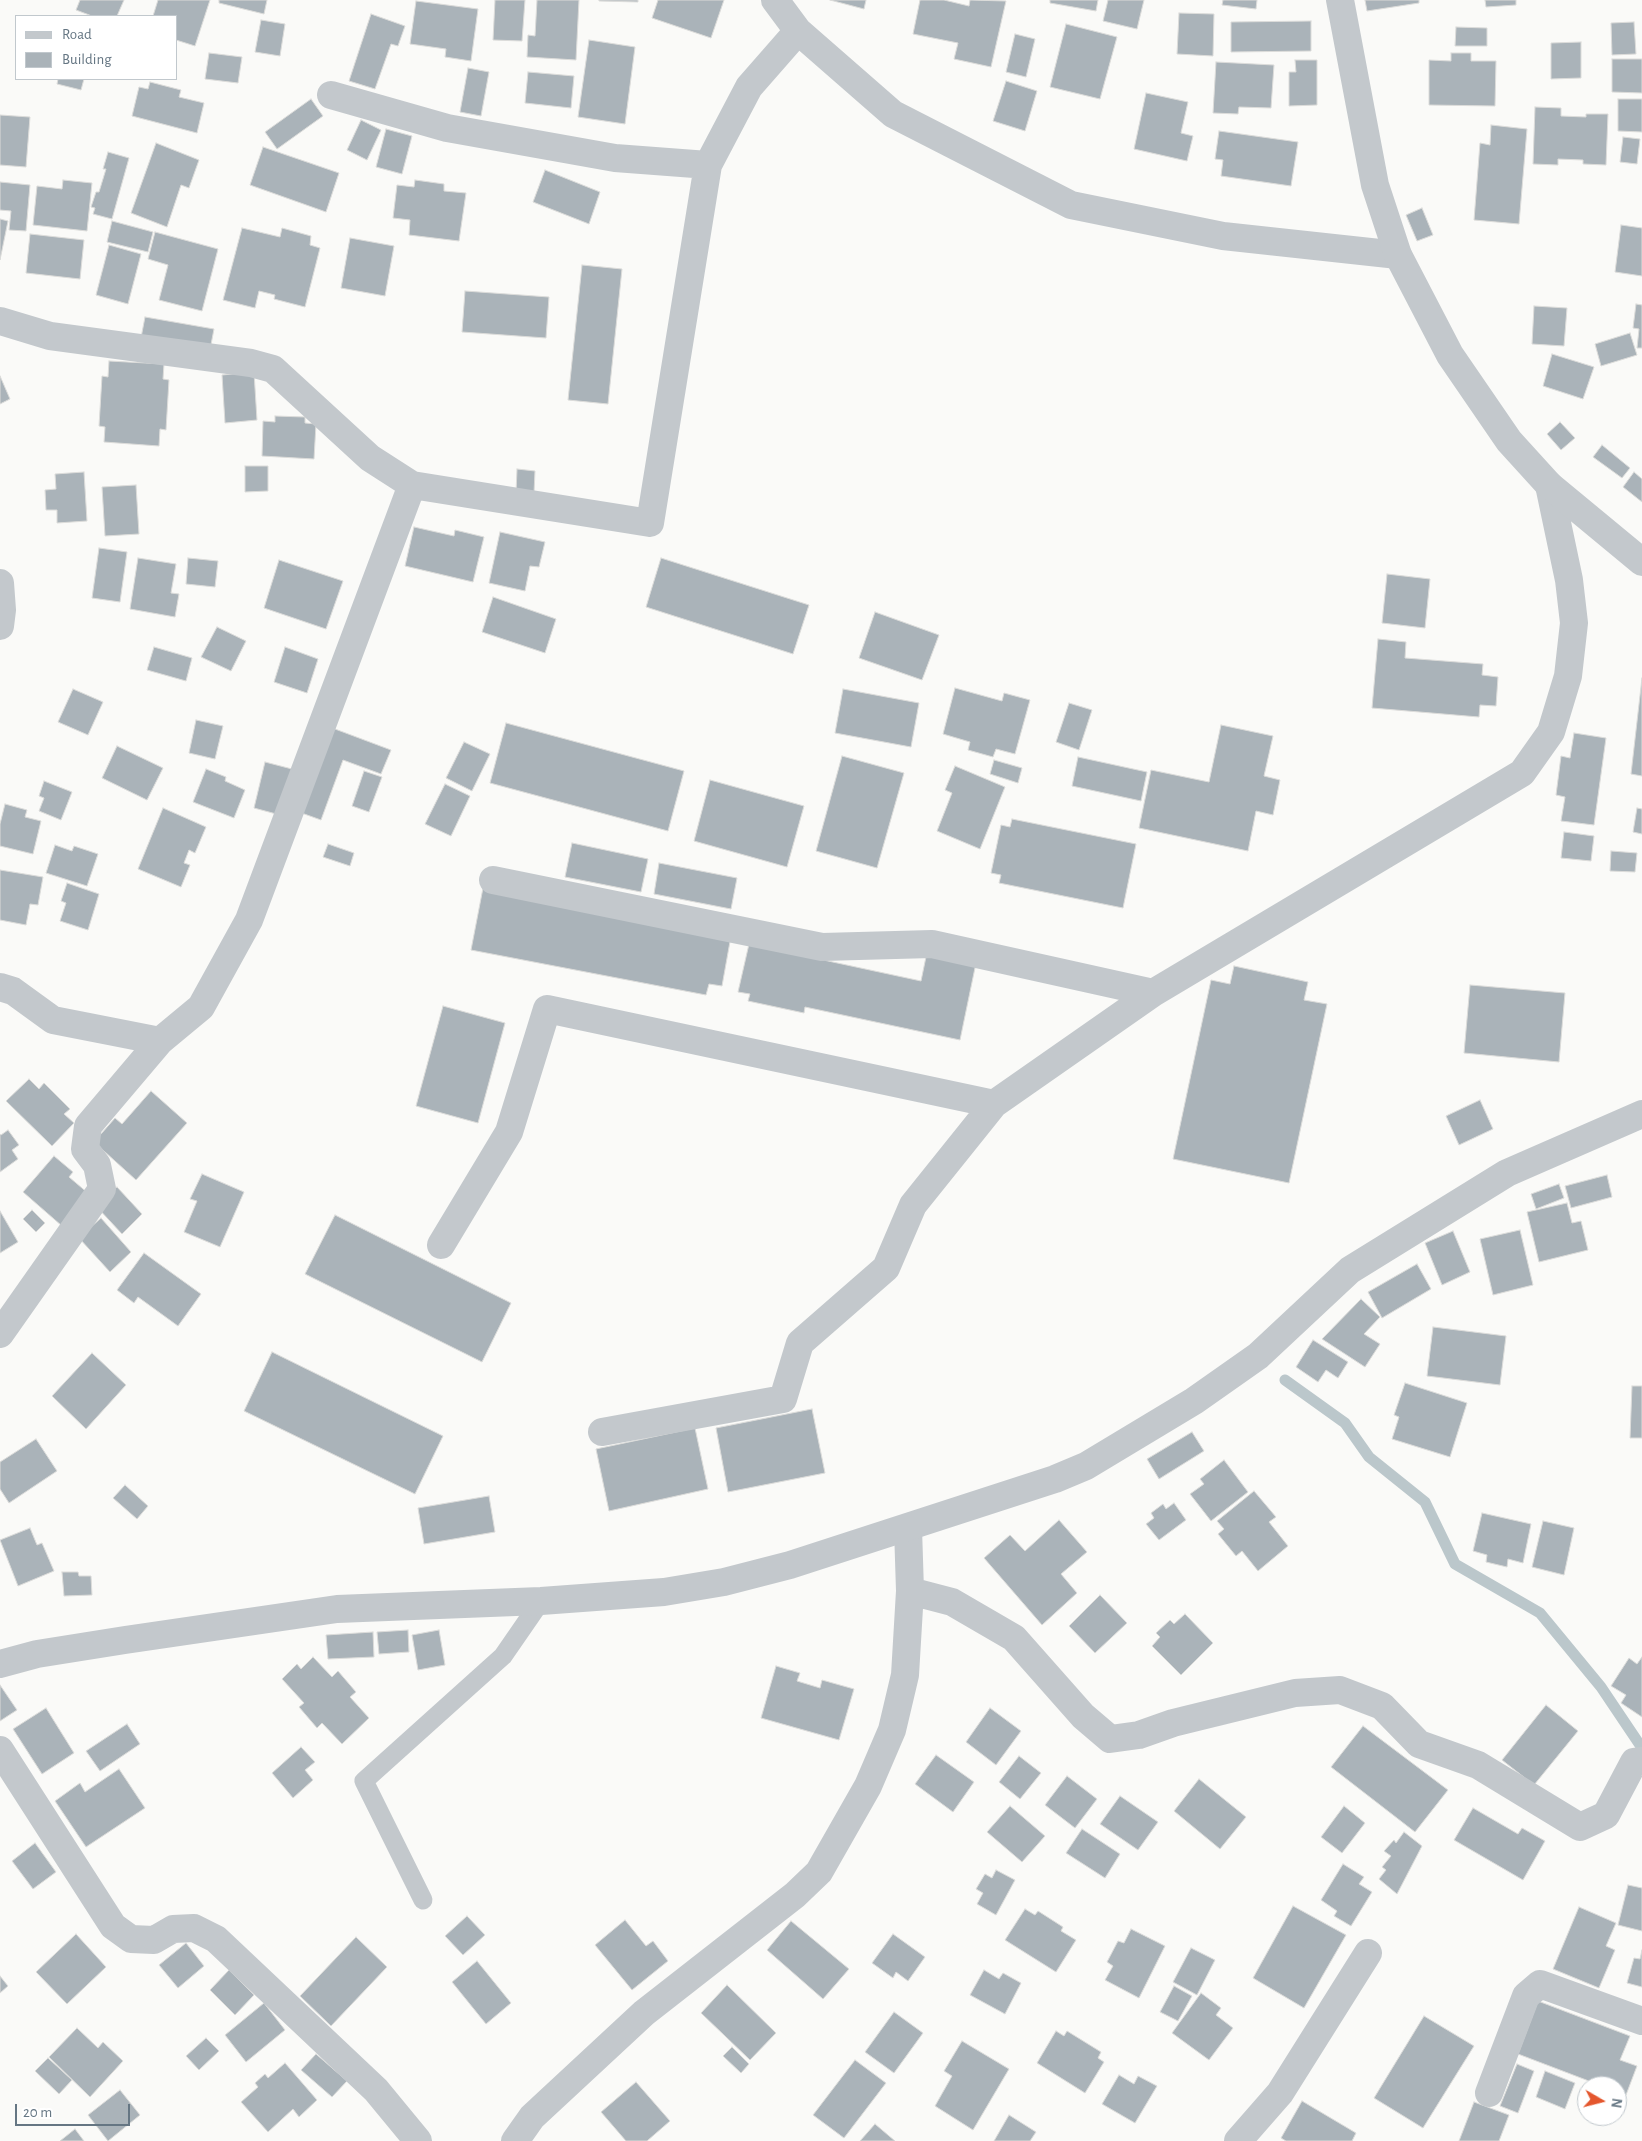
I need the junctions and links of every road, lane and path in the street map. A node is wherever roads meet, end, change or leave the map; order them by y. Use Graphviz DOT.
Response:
graph roads {
  1 [pos="775,0"];
  2 [pos="1340,0"];
  3 [pos="798,31"];
  4 [pos="331,95"];
  5 [pos="708,165"];
  6 [pos="1398,255"];
  7 [pos="0,321"];
  8 [pos="1549,485"];
  9 [pos="412,486"];
  10 [pos="1642,562"];
  11 [pos="0,583"];
  12 [pos="0,626"];
  13 [pos="493,880"];
  14 [pos="0,987"];
  15 [pos="1153,993"];
  16 [pos="160,1041"];
  17 [pos="994,1104"];
  18 [pos="1642,1114"];
  19 [pos="441,1245"];
  20 [pos="0,1334"];
  21 [pos="602,1432"];
  22 [pos="908,1528"];
  23 [pos="910,1591"];
  24 [pos="541,1601"];
  25 [pos="0,1664"];
  26 [pos="0,1750"];
  27 [pos="1642,1761"];
  28 [pos="423,1900"];
  29 [pos="1368,1953"];
  30 [pos="1642,2021"];
  31 [pos="1489,2093"];
  32 [pos="418,2141"];
  33 [pos="515,2141"];
  34 [pos="1238,2141"];
  1 -- 3 [label="street"];
  2 -- 6 [label="street"];
  3 -- 5 [label="street"];
  3 -- 6 [label="street"];
  4 -- 5 [label="street"];
  5 -- 9 [label="street"];
  6 -- 8 [label="street"];
  7 -- 9 [label="street"];
  8 -- 10 [label="street"];
  8 -- 15 [label="street"];
  9 -- 16 [label="street"];
  11 -- 12 [label="street"];
  13 -- 15 [label="street"];
  14 -- 16 [label="street"];
  15 -- 17 [label="street"];
  16 -- 20 [label="street"];
  17 -- 19 [label="street"];
  17 -- 21 [label="street"];
  18 -- 22 [label="street"];
  22 -- 23 [label="street"];
  22 -- 24 [label="street"];
  23 -- 27 [label="street"];
  23 -- 33 [label="street"];
  24 -- 25 [label="street"];
  24 -- 28 [label="lane"];
  26 -- 32 [label="street"];
  29 -- 34 [label="street"];
  30 -- 31 [label="street"];
}
